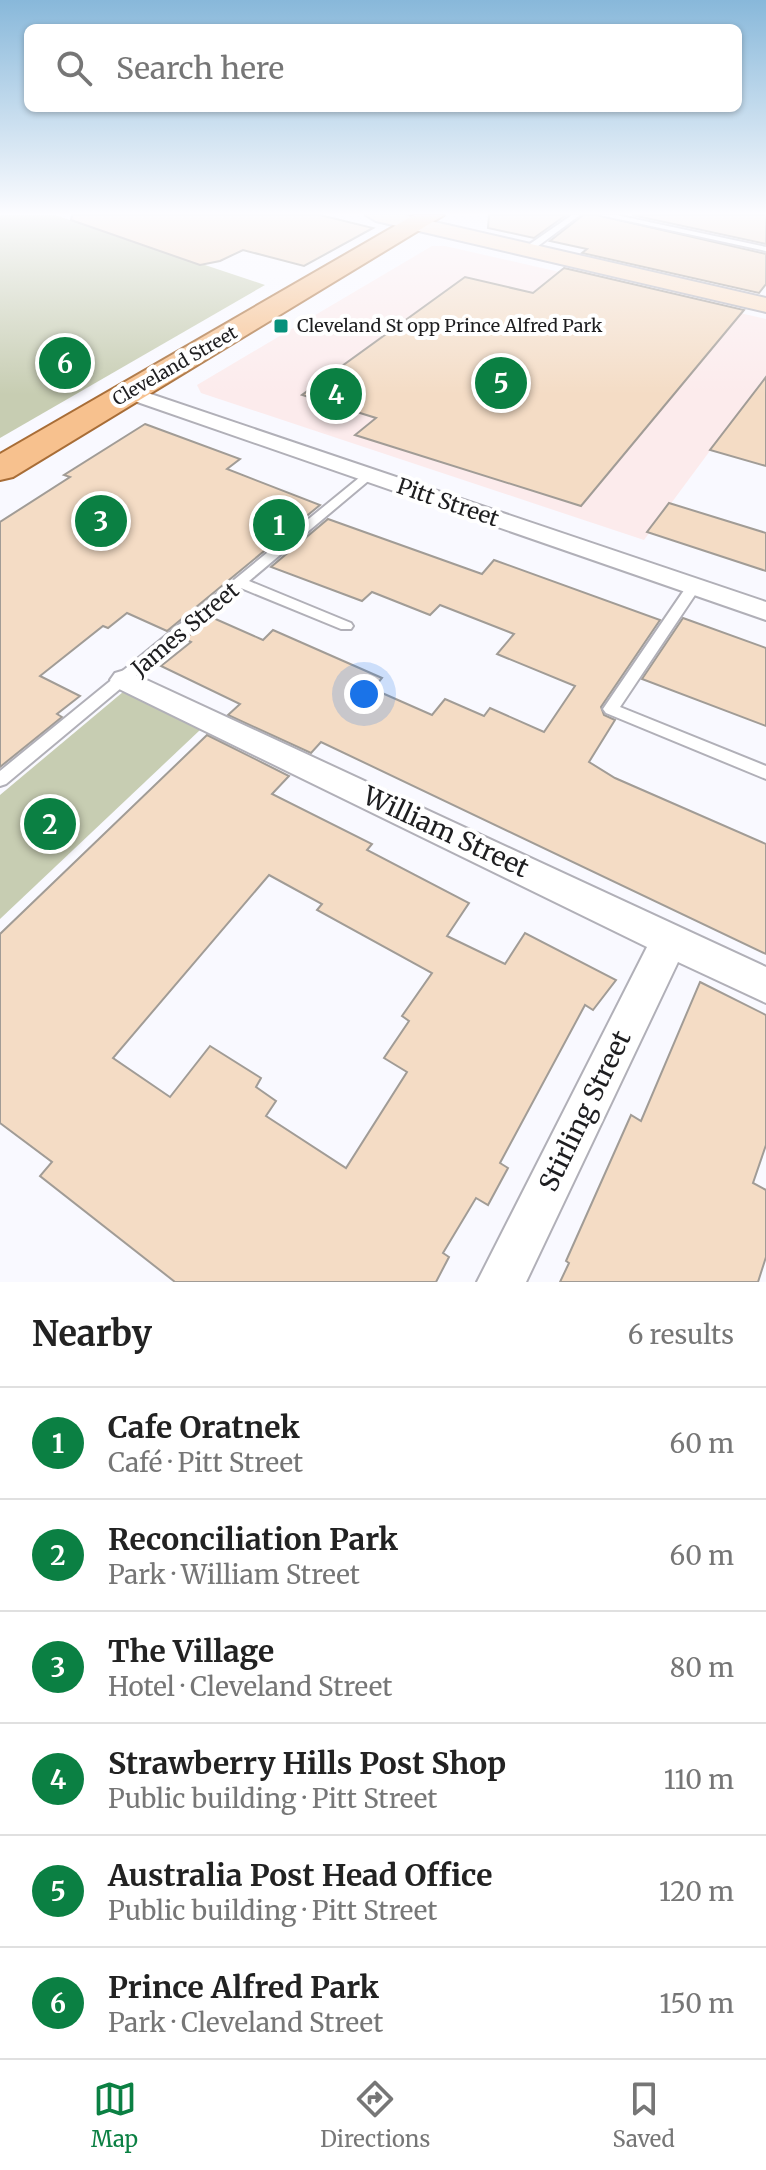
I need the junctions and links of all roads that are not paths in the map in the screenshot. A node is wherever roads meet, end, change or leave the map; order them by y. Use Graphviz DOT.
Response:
graph roads {
  1 [pos="331,275"];
  2 [pos="635,275"];
  3 [pos="766,305"];
  4 [pos="130,393"];
  5 [pos="0,469"];
  6 [pos="369,475"];
  7 [pos="241,583"];
  8 [pos="694,586"];
  9 [pos="766,611"];
  10 [pos="346,626"];
  11 [pos="125,680"];
  12 [pos="766,773"];
  13 [pos="0,780"];
  14 [pos="670,939"];
  15 [pos="766,986"];
  16 [pos="501,1282"];
  1 -- 4 [label="main road, Cleveland Street"];
  2 -- 3 [label="main road"];
  4 -- 5 [label="main road, Cleveland Street"];
  4 -- 6 [label="street, Pitt Street"];
  6 -- 7 [label="lane, James Street"];
  6 -- 8 [label="street, Pitt Street"];
  7 -- 10 [label="lane"];
  7 -- 11 [label="lane, James Street"];
  8 -- 9 [label="street, Pitt Street"];
  8 -- 12 [label="lane"];
  11 -- 13 [label="lane, James Street"];
  11 -- 14 [label="street, William Street"];
  14 -- 15 [label="street, William Street"];
  14 -- 16 [label="street, Stirling Street"];
}
